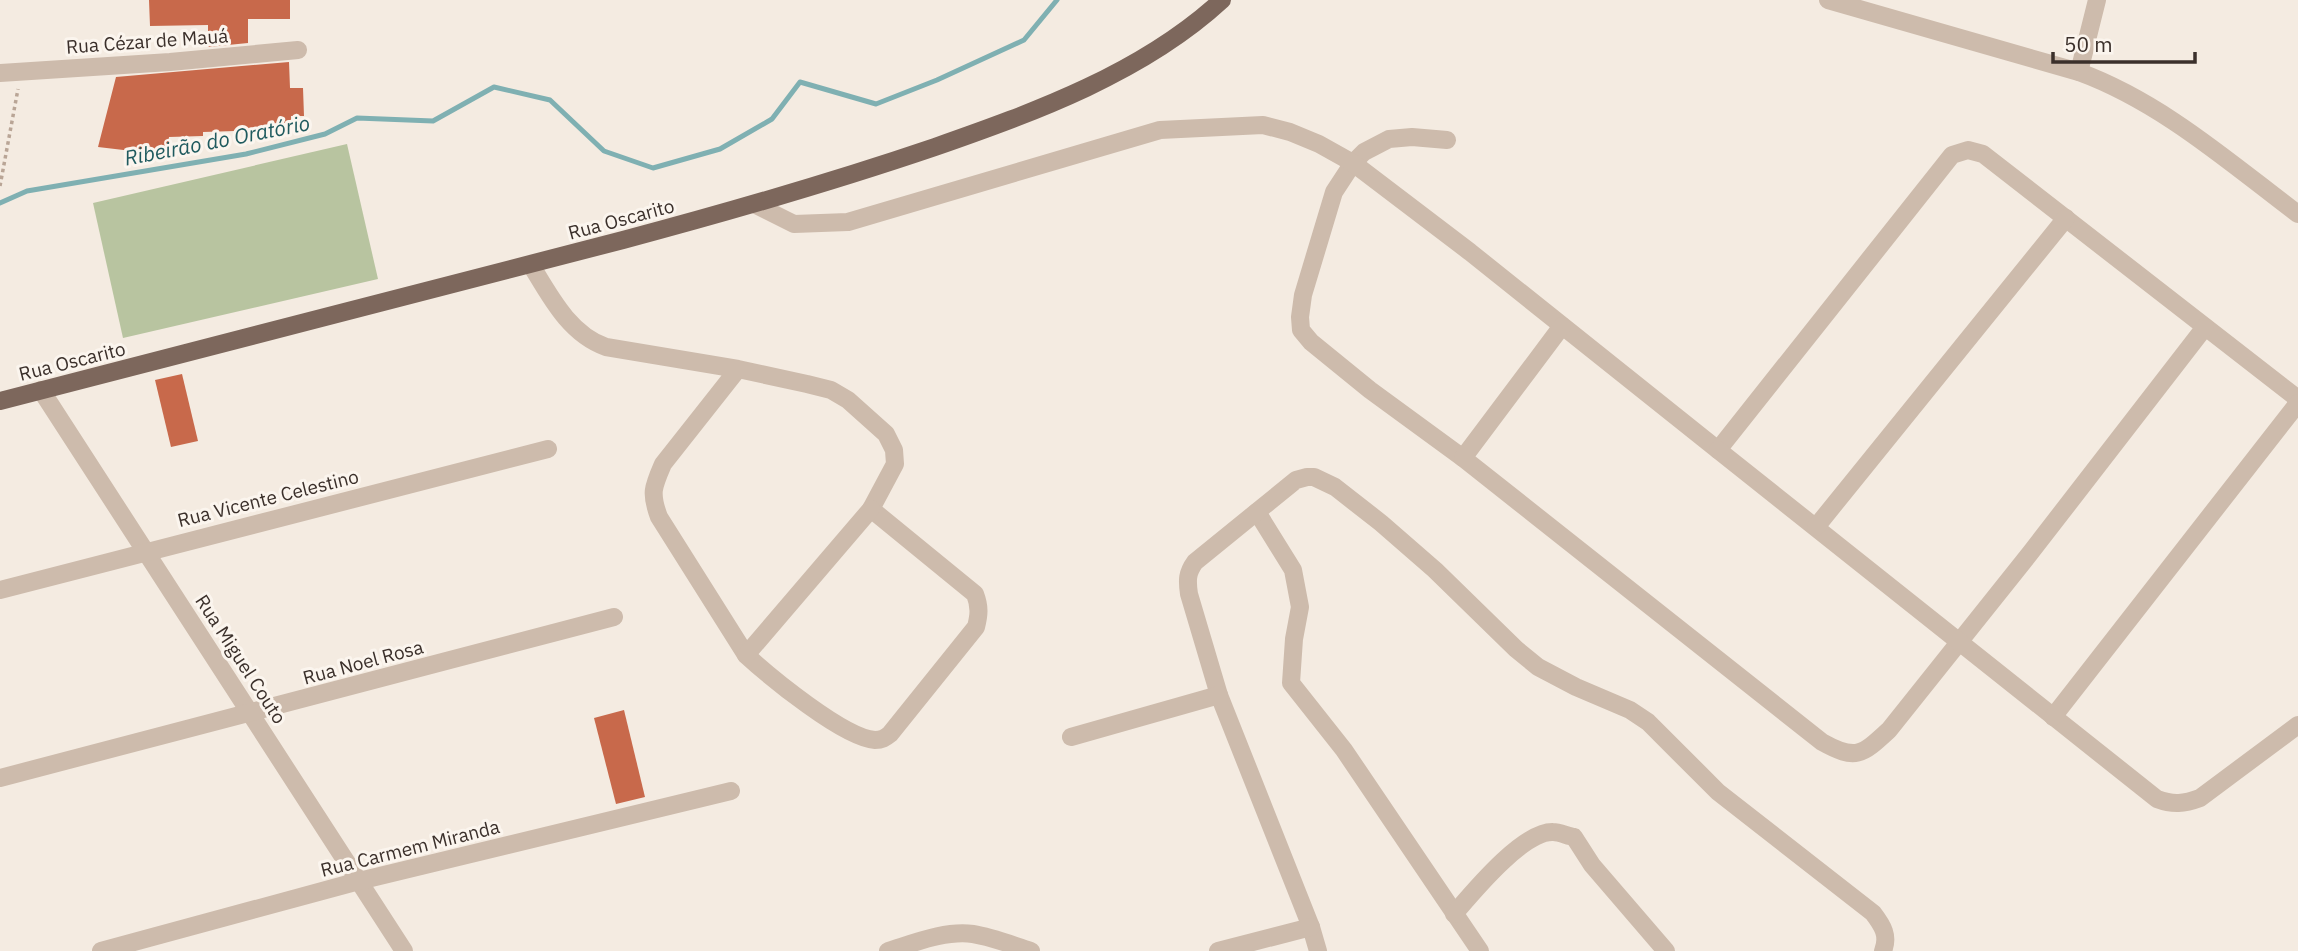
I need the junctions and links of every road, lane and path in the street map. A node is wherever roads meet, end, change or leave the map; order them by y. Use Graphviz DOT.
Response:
graph roads {
  1 [pos="1222,0"];
  2 [pos="1828,0"];
  3 [pos="2097,0"];
  4 [pos="298,50"];
  5 [pos="2079,72"];
  6 [pos="0,73"];
  7 [pos="20,73"];
  8 [pos="1447,140"];
  9 [pos="1353,163"];
  10 [pos="0,186"];
  11 [pos="756,205"];
  12 [pos="2298,214"];
  13 [pos="2066,218"];
  14 [pos="531,265"];
  15 [pos="1562,326"];
  16 [pos="2205,327"];
  17 [pos="738,369"];
  18 [pos="41,390"];
  19 [pos="0,401"];
  20 [pos="2298,401"];
  21 [pos="548,449"];
  22 [pos="1718,450"];
  23 [pos="1463,458"];
  24 [pos="871,509"];
  25 [pos="1257,512"];
  26 [pos="1816,527"];
  27 [pos="147,551"];
  28 [pos="0,590"];
  29 [pos="614,617"];
  30 [pos="1960,642"];
  31 [pos="746,654"];
  32 [pos="1219,695"];
  33 [pos="251,713"];
  34 [pos="2053,717"];
  35 [pos="2298,725"];
  36 [pos="1070,737"];
  37 [pos="0,778"];
  38 [pos="731,792"];
  39 [pos="359,881"];
  40 [pos="1454,914"];
  41 [pos="1311,927"];
  42 [pos="100,951"];
  43 [pos="404,951"];
  44 [pos="888,951"];
  45 [pos="1031,951"];
  46 [pos="1218,951"];
  47 [pos="1318,951"];
  48 [pos="1480,951"];
  49 [pos="1666,951"];
  50 [pos="1883,951"];
  1 -- 11 [label="main road, Rua Oscarito"];
  2 -- 5 [label="street"];
  3 -- 5 [label="street"];
  4 -- 7 [label="street, Rua Cézar de Mauá"];
  5 -- 12 [label="street"];
  6 -- 7 [label="street, Rua Cézar de Mauá"];
  7 -- 10 [label="path"];
  8 -- 9 [label="street"];
  9 -- 11 [label="street"];
  9 -- 15 [label="street"];
  9 -- 23 [label="street"];
  11 -- 14 [label="main road, Rua Oscarito"];
  13 -- 16 [label="street"];
  13 -- 22 [label="street"];
  13 -- 26 [label="street"];
  14 -- 17 [label="street"];
  14 -- 18 [label="main road, Rua Oscarito"];
  15 -- 22 [label="street"];
  15 -- 23 [label="street"];
  16 -- 20 [label="street"];
  16 -- 30 [label="street"];
  17 -- 24 [label="street"];
  17 -- 31 [label="street"];
  18 -- 19 [label="main road, Rua Oscarito"];
  18 -- 27 [label="street, Rua Miguel Couto"];
  20 -- 34 [label="street"];
  21 -- 27 [label="street, Rua Vicente Celestino"];
  22 -- 26 [label="street"];
  23 -- 30 [label="street"];
  24 -- 31 [label="street"];
  24 -- 31 [label="street"];
  25 -- 32 [label="street"];
  25 -- 40 [label="street"];
  25 -- 50 [label="street"];
  26 -- 30 [label="street"];
  27 -- 28 [label="street, Rua Vicente Celestino"];
  27 -- 33 [label="street, Rua Miguel Couto"];
  29 -- 33 [label="street, Rua Noel Rosa"];
  30 -- 34 [label="street"];
  32 -- 36 [label="street"];
  32 -- 41 [label="street"];
  33 -- 37 [label="street, Rua Noel Rosa"];
  33 -- 39 [label="street, Rua Miguel Couto"];
  34 -- 35 [label="street"];
  38 -- 39 [label="street, Rua Carmem Miranda"];
  39 -- 42 [label="street, Rua Carmem Miranda"];
  39 -- 43 [label="street, Rua Miguel Couto"];
  40 -- 48 [label="street"];
  40 -- 49 [label="street"];
  41 -- 46 [label="street"];
  41 -- 47 [label="street"];
  44 -- 45 [label="street"];
}
